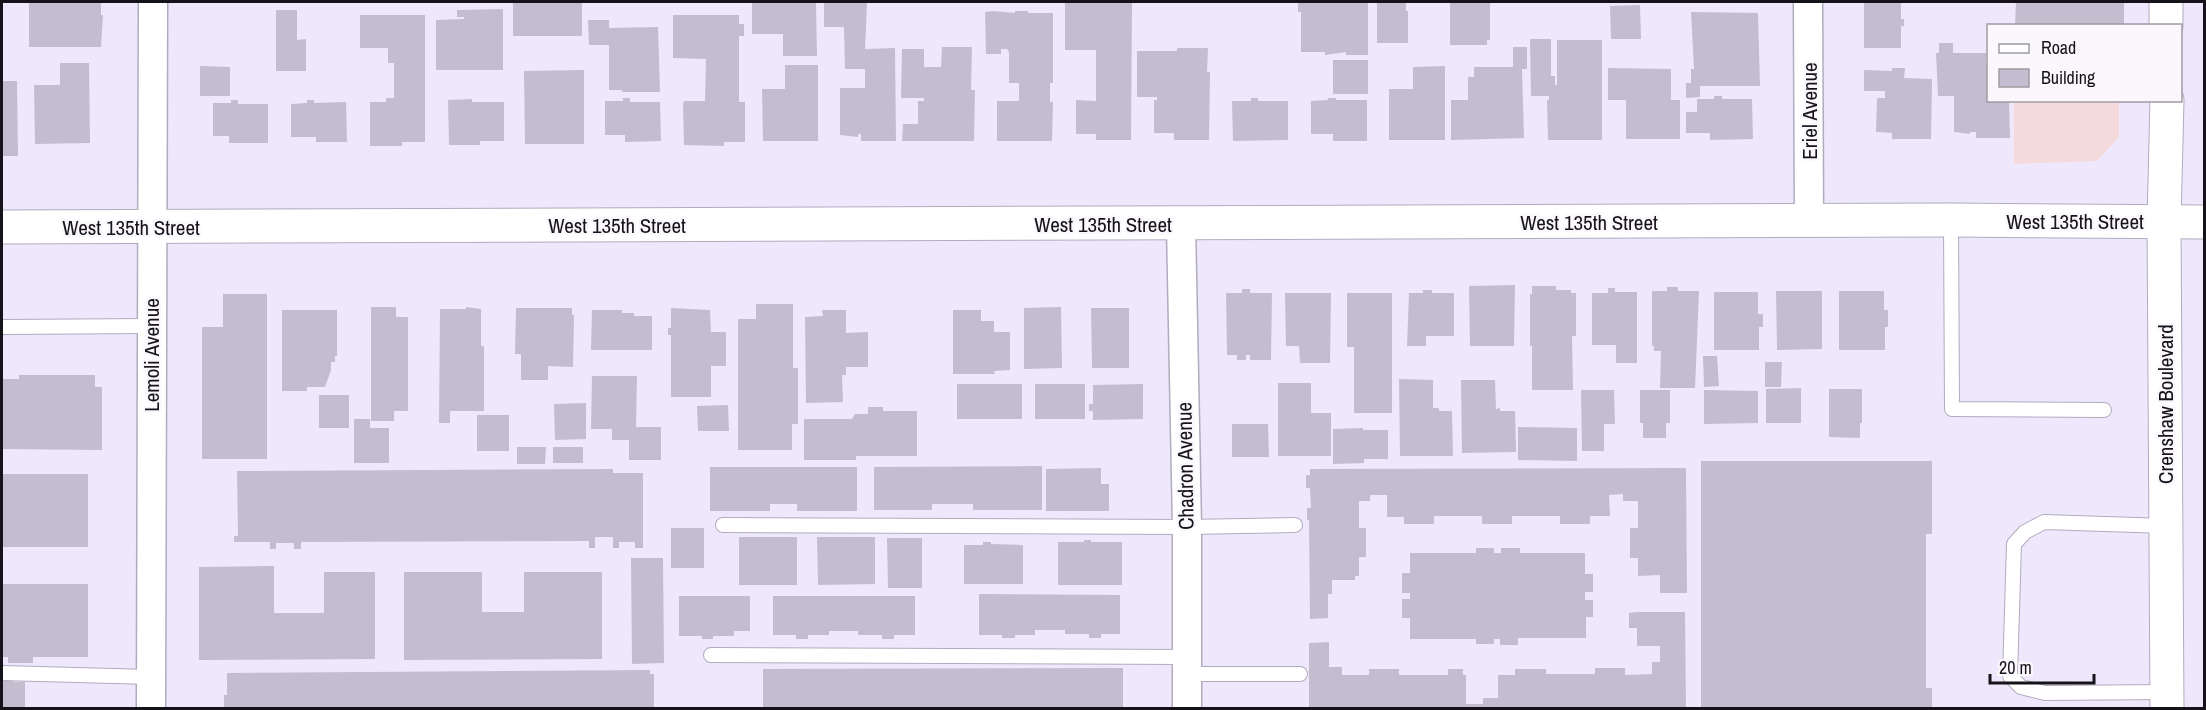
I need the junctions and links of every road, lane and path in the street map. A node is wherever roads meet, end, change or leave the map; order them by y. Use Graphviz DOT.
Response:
graph roads {
  1 [pos="153,2"];
  2 [pos="1808,2"];
  3 [pos="2166,2"];
  4 [pos="2166,24"];
  5 [pos="2167,102"];
  6 [pos="1952,220"];
  7 [pos="1809,221"];
  8 [pos="2164,221"];
  9 [pos="2205,222"];
  10 [pos="1181,224"];
  11 [pos="151,226"];
  12 [pos="2,227"];
  13 [pos="151,326"];
  14 [pos="2,327"];
  15 [pos="2104,410"];
  16 [pos="723,525"];
  17 [pos="1295,525"];
  18 [pos="2166,526"];
  19 [pos="1187,527"];
  20 [pos="711,656"];
  21 [pos="1187,666"];
  22 [pos="2,673"];
  23 [pos="1300,674"];
  24 [pos="151,677"];
  25 [pos="2166,700"];
  26 [pos="151,708"];
  27 [pos="1187,708"];
  1 -- 11 [label="street, Lemoli Avenue"];
  2 -- 7 [label="street, Eriel Avenue"];
  3 -- 4 [label="street"];
  5 -- 8 [label="street, Crenshaw Boulevard"];
  6 -- 7 [label="street, West 135th Street"];
  6 -- 8 [label="street, West 135th Street"];
  6 -- 15 [label="lane"];
  7 -- 10 [label="street, West 135th Street"];
  8 -- 9 [label="street, West 135th Street"];
  8 -- 18 [label="street, Crenshaw Boulevard"];
  10 -- 11 [label="street, West 135th Street"];
  10 -- 19 [label="street, Chadron Avenue"];
  11 -- 12 [label="street, West 135th Street"];
  11 -- 13 [label="street, Lemoli Avenue"];
  13 -- 14 [label="lane"];
  13 -- 24 [label="street, Lemoli Avenue"];
  16 -- 19 [label="lane"];
  17 -- 19 [label="lane"];
  18 -- 25 [label="street, Crenshaw Boulevard"];
  18 -- 25 [label="lane"];
  19 -- 21 [label="street, Chadron Avenue"];
  20 -- 21 [label="lane"];
  21 -- 23 [label="lane"];
  21 -- 27 [label="street, Chadron Avenue"];
  22 -- 24 [label="lane"];
  24 -- 26 [label="street, Lemoli Avenue"];
}
